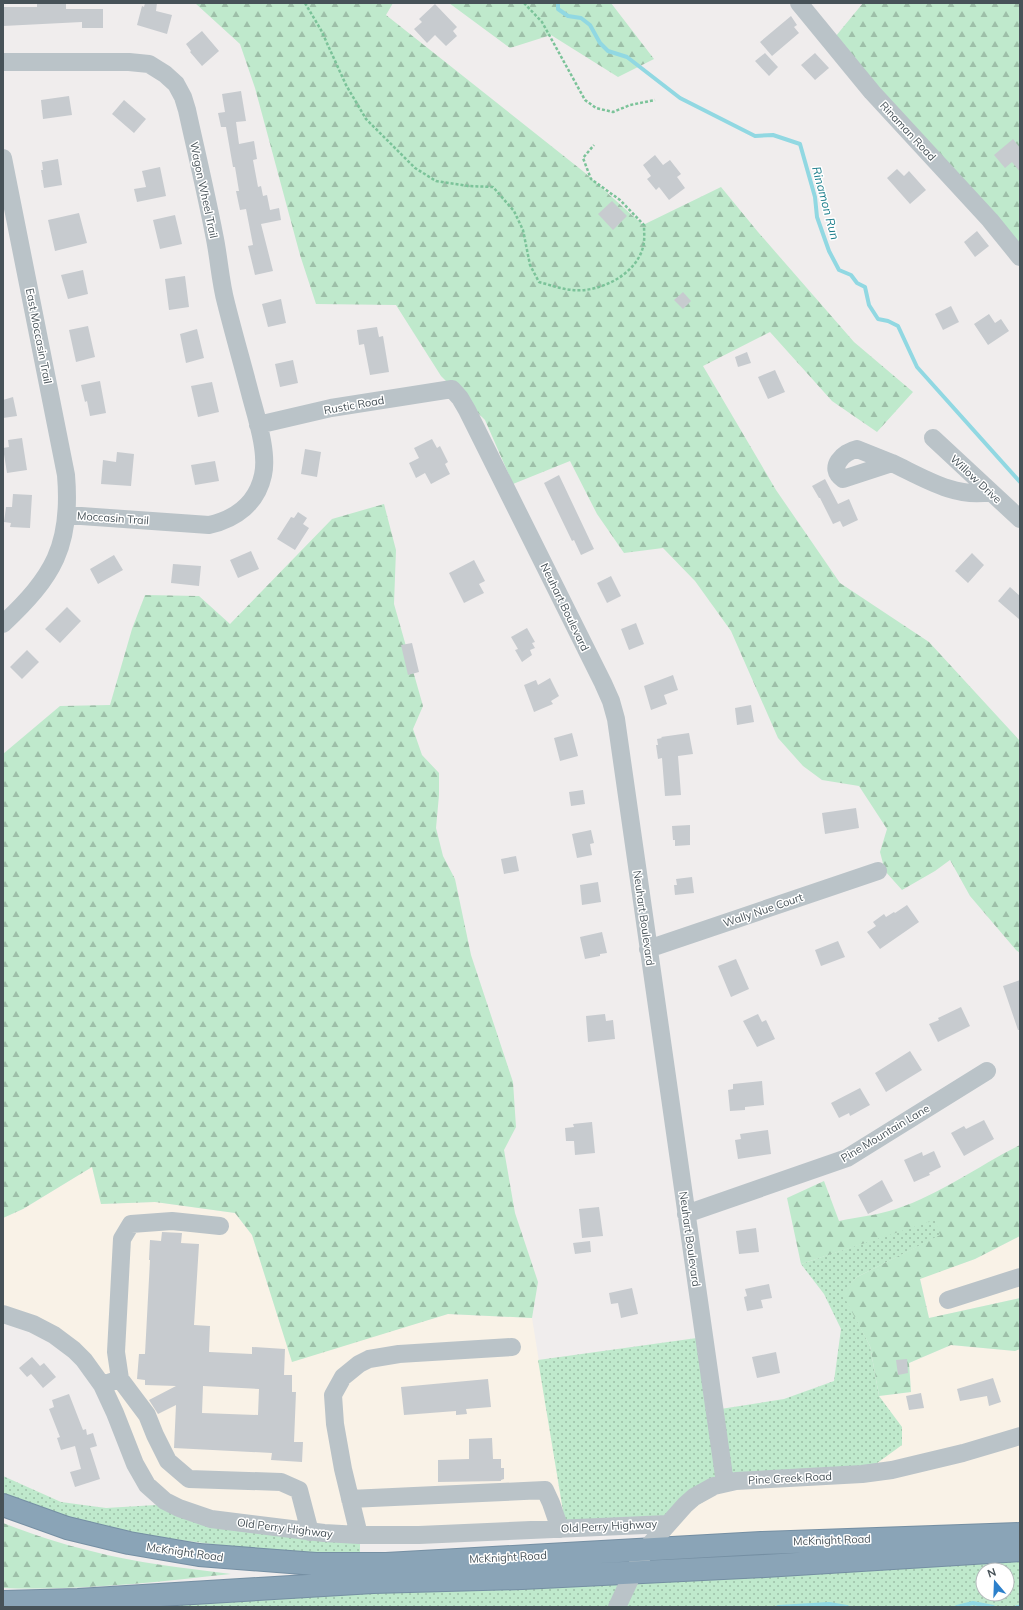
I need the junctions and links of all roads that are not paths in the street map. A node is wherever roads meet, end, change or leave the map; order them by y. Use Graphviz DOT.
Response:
graph roads {
  1 [pos="799,3"];
  2 [pos="3,62"];
  3 [pos="3,158"];
  4 [pos="1020,257"];
  5 [pos="452,389"];
  6 [pos="258,425"];
  7 [pos="933,438"];
  8 [pos="892,463"];
  9 [pos="264,474"];
  10 [pos="990,492"];
  11 [pos="67,515"];
  12 [pos="1020,519"];
  13 [pos="3,624"];
  14 [pos="878,871"];
  15 [pos="648,949"];
  16 [pos="987,1071"];
  17 [pos="686,1214"];
  18 [pos="220,1226"];
  19 [pos="1020,1277"];
  20 [pos="948,1300"];
  21 [pos="3,1314"];
  22 [pos="512,1347"];
  23 [pos="120,1379"];
  24 [pos="102,1385"];
  25 [pos="1020,1436"];
  26 [pos="725,1483"];
  27 [pos="350,1499"];
  28 [pos="3,1506"];
  29 [pos="668,1524"];
  30 [pos="560,1529"];
  31 [pos="310,1532"];
  32 [pos="1020,1534"];
  33 [pos="359,1535"];
  34 [pos="646,1549"];
  35 [pos="1020,1550"];
  36 [pos="633,1573"];
  37 [pos="3,1602"];
  38 [pos="617,1607"];
  1 -- 4 [label="street, Rinaman Road"];
  2 -- 6 [label="street, Wagon Wheel Trail"];
  3 -- 11 [label="street, East Moccasin Trail"];
  5 -- 6 [label="street, Rustic Road"];
  5 -- 15 [label="street, Neuhart Boulevard"];
  6 -- 9 [label="street, Wagon Wheel Trail"];
  7 -- 10 [label="street, Willow Drive"];
  8 -- 10 [label="street"];
  9 -- 11 [label="street, Moccasin Trail"];
  10 -- 12 [label="street, Willow Drive"];
  11 -- 13 [label="street, Moccasin Trail"];
  14 -- 15 [label="street, Wally Nue Court"];
  15 -- 17 [label="street, Neuhart Boulevard"];
  16 -- 17 [label="street, Pine Mountain Lane"];
  17 -- 26 [label="street, Neuhart Boulevard"];
  18 -- 23 [label="street"];
  19 -- 20 [label="street"];
  21 -- 24 [label="street, Old Perry Highway"];
  22 -- 27 [label="street"];
  23 -- 24 [label="street"];
  23 -- 31 [label="street"];
  24 -- 31 [label="street, Old Perry Highway"];
  25 -- 26 [label="street, Pine Creek Road"];
  26 -- 29 [label="street, Pine Creek Road"];
  27 -- 30 [label="street"];
  27 -- 33 [label="street"];
  28 -- 34 [label="highway, McKnight Road"];
  29 -- 30 [label="street, Old Perry Highway"];
  29 -- 34 [label="street, Pine Creek Road"];
  30 -- 33 [label="street, Old Perry Highway"];
  31 -- 33 [label="street, Old Perry Highway"];
  32 -- 34 [label="highway, McKnight Road"];
  34 -- 36 [label="street, Pine Creek Road"];
  35 -- 36 [label="highway, McKnight Road"];
  36 -- 37 [label="highway, McKnight Road"];
  36 -- 38 [label="street, Pine Creek Road"];
}
